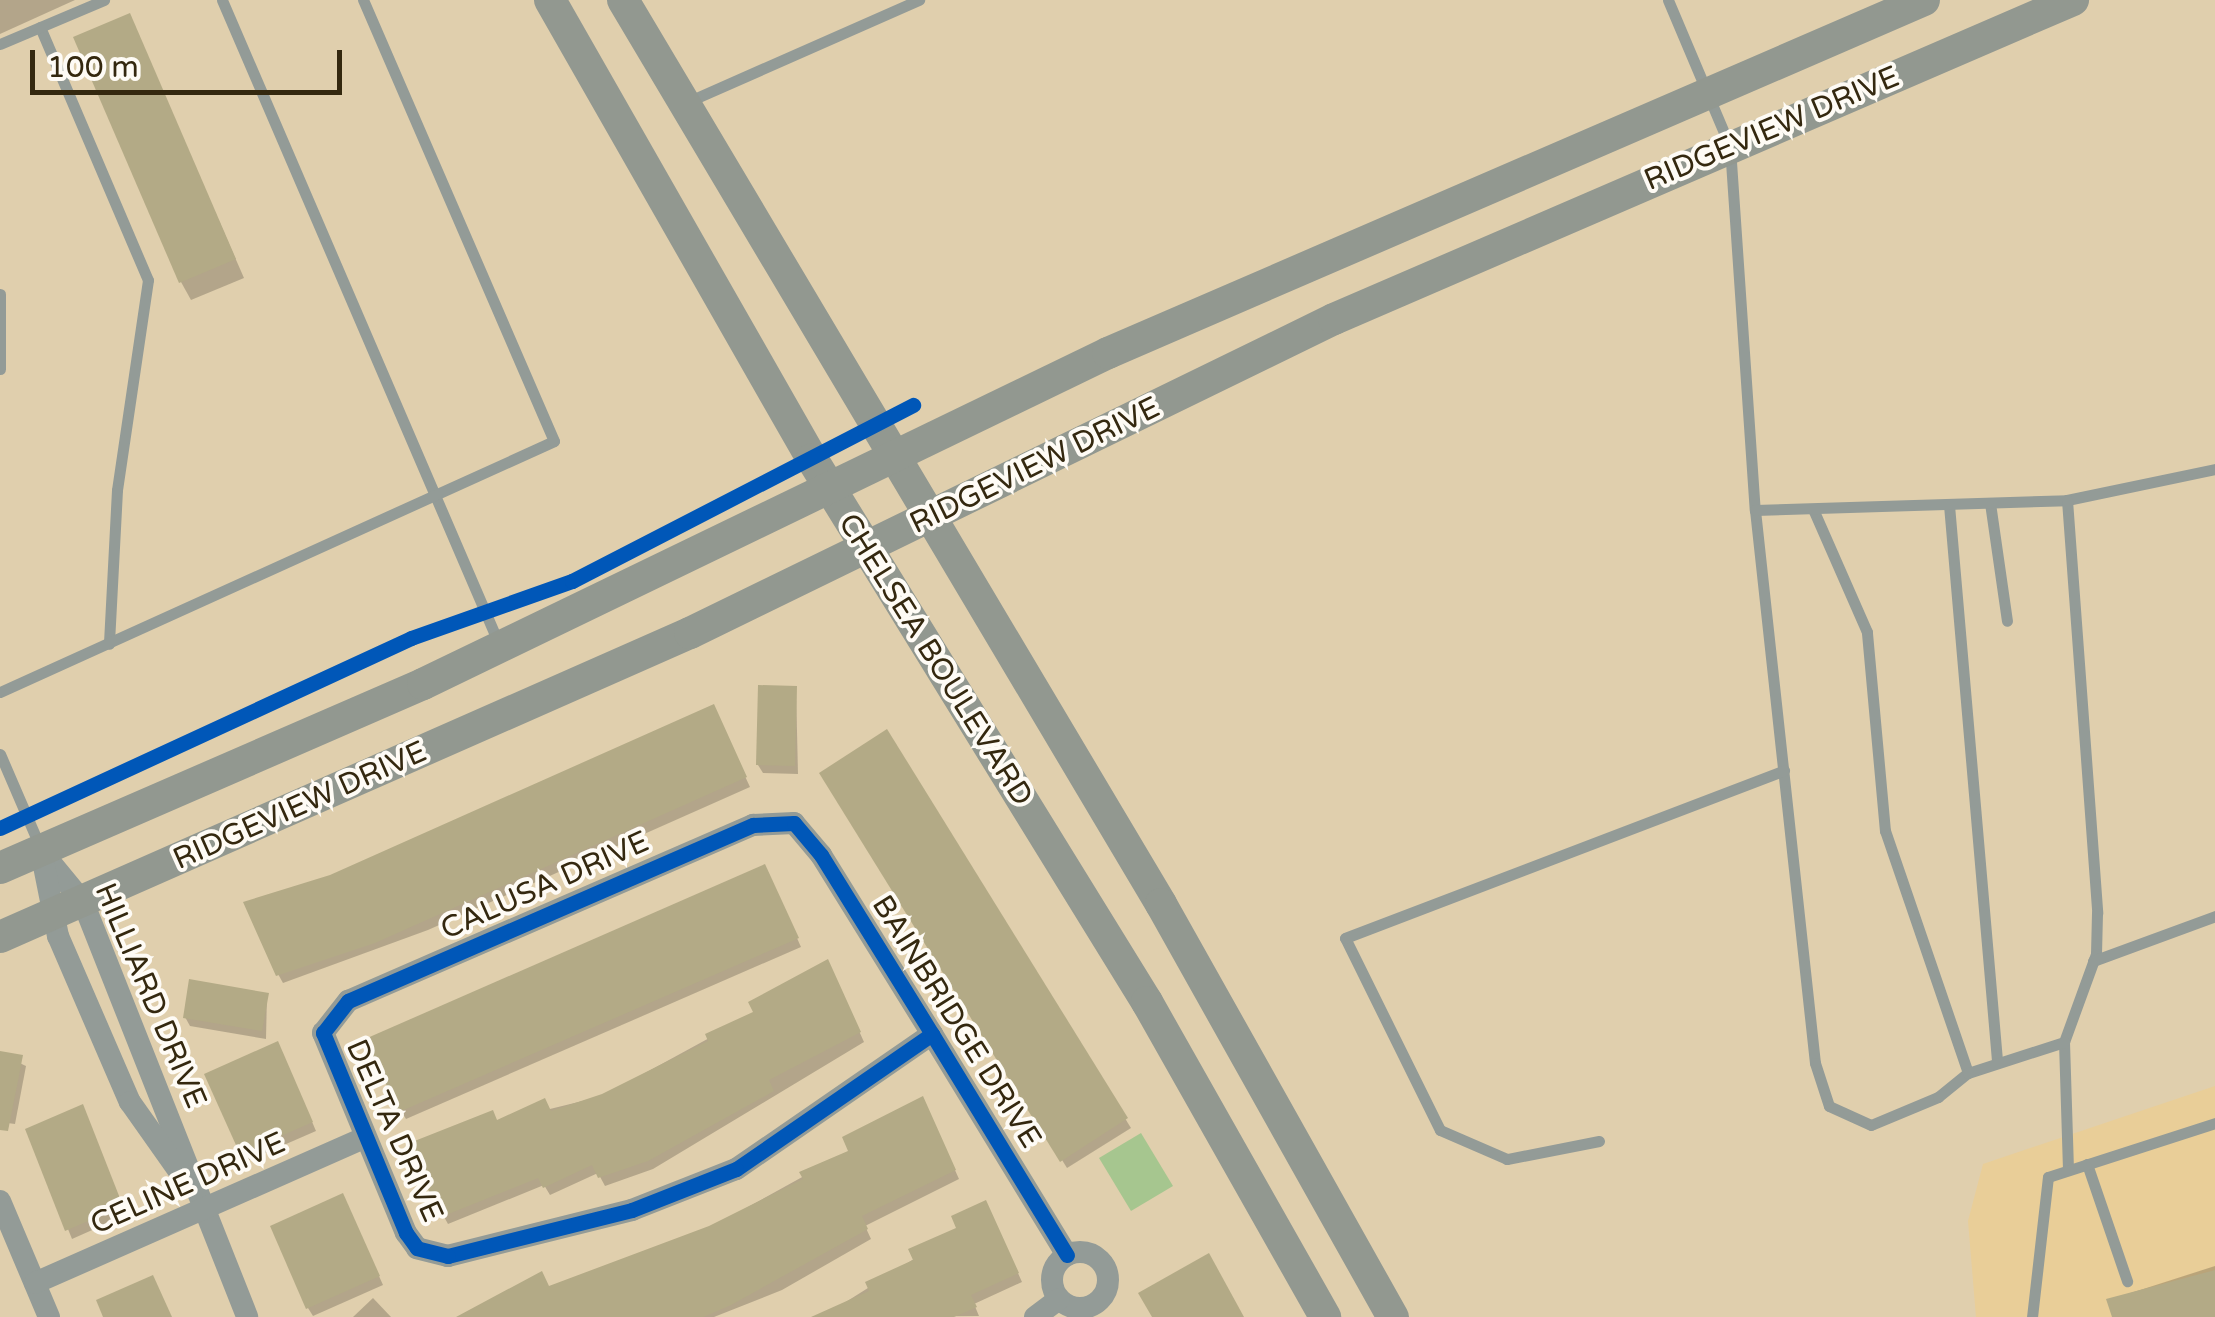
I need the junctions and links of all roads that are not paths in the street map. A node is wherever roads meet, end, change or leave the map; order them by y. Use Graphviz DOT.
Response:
graph roads {
  1 [pos="104,0"];
  2 [pos="222,0"];
  3 [pos="363,0"];
  4 [pos="550,0"];
  5 [pos="623,0"];
  6 [pos="919,0"];
  7 [pos="1668,0"];
  8 [pos="1924,0"];
  9 [pos="2073,0"];
  10 [pos="40,27"];
  11 [pos="0,44"];
  12 [pos="1707,94"];
  13 [pos="683,103"];
  14 [pos="1730,147"];
  15 [pos="0,294"];
  16 [pos="1,322"];
  17 [pos="0,369"];
  18 [pos="897,455"];
  19 [pos="2215,469"];
  20 [pos="828,486"];
  21 [pos="435,496"];
  22 [pos="2066,500"];
  23 [pos="1990,504"];
  24 [pos="1948,505"];
  25 [pos="1813,509"];
  26 [pos="1754,510"];
  27 [pos="932,516"];
  28 [pos="866,548"];
  29 [pos="2007,620"];
  30 [pos="109,644"];
  31 [pos="499,644"];
  32 [pos="0,692"];
  33 [pos="0,754"];
  34 [pos="1784,770"];
  35 [pos="794,822"];
  36 [pos="41,850"];
  37 [pos="0,868"];
  38 [pos="83,902"];
  39 [pos="50,916"];
  40 [pos="2215,916"];
  41 [pos="0,938"];
  42 [pos="2093,961"];
  43 [pos="326,1020"];
  44 [pos="932,1034"];
  45 [pos="2064,1042"];
  46 [pos="1997,1060"];
  47 [pos="1968,1073"];
  48 [pos="2215,1123"];
  49 [pos="364,1138"];
  50 [pos="1599,1141"];
  51 [pos="2086,1164"];
  52 [pos="2068,1170"];
  53 [pos="0,1201"];
  54 [pos="198,1202"];
  55 [pos="1066,1255"];
  56 [pos="2128,1281"];
  57 [pos="35,1283"];
  58 [pos="1059,1299"];
  59 [pos="1099,1310"];
  60 [pos="49,1317"];
  61 [pos="247,1317"];
  62 [pos="1035,1317"];
  63 [pos="1325,1317"];
  64 [pos="1393,1317"];
  65 [pos="2032,1317"];
  1 -- 10 [label="lane"];
  2 -- 21 [label="lane"];
  3 -- 21 [label="lane"];
  4 -- 20 [label="main road, CHELSEA BOULEVARD"];
  5 -- 13 [label="main road"];
  6 -- 13 [label="lane"];
  7 -- 12 [label="lane"];
  8 -- 12 [label="main road, RIDGEVIEW DRIVE"];
  9 -- 14 [label="main road, RIDGEVIEW DRIVE"];
  10 -- 11 [label="lane"];
  10 -- 30 [label="lane"];
  12 -- 14 [label="lane"];
  12 -- 18 [label="main road, RIDGEVIEW DRIVE"];
  13 -- 18 [label="main road"];
  14 -- 26 [label="lane"];
  14 -- 27 [label="main road, RIDGEVIEW DRIVE"];
  15 -- 16 [label="lane"];
  16 -- 17 [label="lane"];
  18 -- 20 [label="main road, RIDGEVIEW DRIVE"];
  18 -- 27 [label="main road"];
  19 -- 22 [label="lane"];
  20 -- 28 [label="main road, CHELSEA BOULEVARD"];
  20 -- 31 [label="main road, RIDGEVIEW DRIVE"];
  21 -- 30 [label="lane"];
  21 -- 31 [label="lane"];
  22 -- 23 [label="lane"];
  22 -- 42 [label="lane"];
  23 -- 24 [label="lane"];
  23 -- 29 [label="lane"];
  24 -- 25 [label="lane"];
  24 -- 46 [label="lane"];
  25 -- 26 [label="lane"];
  25 -- 47 [label="lane"];
  26 -- 34 [label="lane"];
  27 -- 28 [label="main road, RIDGEVIEW DRIVE"];
  27 -- 64 [label="main road"];
  28 -- 38 [label="main road, RIDGEVIEW DRIVE"];
  28 -- 63 [label="main road, CHELSEA BOULEVARD"];
  30 -- 32 [label="lane"];
  31 -- 36 [label="main road, RIDGEVIEW DRIVE"];
  33 -- 36 [label="lane"];
  34 -- 47 [label="lane"];
  34 -- 50 [label="lane"];
  35 -- 43 [label="street, CALUSA DRIVE"];
  35 -- 44 [label="street, BAINBRIDGE DRIVE"];
  36 -- 37 [label="main road, RIDGEVIEW DRIVE"];
  36 -- 38 [label="street, HILLIARD DRIVE"];
  36 -- 39 [label="street, HILLIARD DRIVE"];
  38 -- 39 [label="main road, RIDGEVIEW DRIVE"];
  38 -- 54 [label="street, HILLIARD DRIVE"];
  39 -- 41 [label="main road, RIDGEVIEW DRIVE"];
  39 -- 54 [label="street, HILLIARD DRIVE"];
  40 -- 42 [label="lane"];
  42 -- 45 [label="lane"];
  43 -- 49 [label="street, DELTA DRIVE"];
  44 -- 49 [label="street, DELTA DRIVE"];
  44 -- 55 [label="street, BAINBRIDGE DRIVE"];
  45 -- 46 [label="lane"];
  45 -- 52 [label="lane"];
  46 -- 47 [label="lane"];
  48 -- 51 [label="lane"];
  49 -- 54 [label="street, CELINE DRIVE"];
  51 -- 52 [label="lane"];
  51 -- 56 [label="lane"];
  52 -- 65 [label="lane"];
  53 -- 57 [label="street"];
  54 -- 57 [label="street, CELINE DRIVE"];
  54 -- 61 [label="street, HILLIARD DRIVE"];
  55 -- 58 [label="street"];
  55 -- 59 [label="street"];
  57 -- 60 [label="street"];
  58 -- 59 [label="street"];
  58 -- 62 [label="street"];
}
